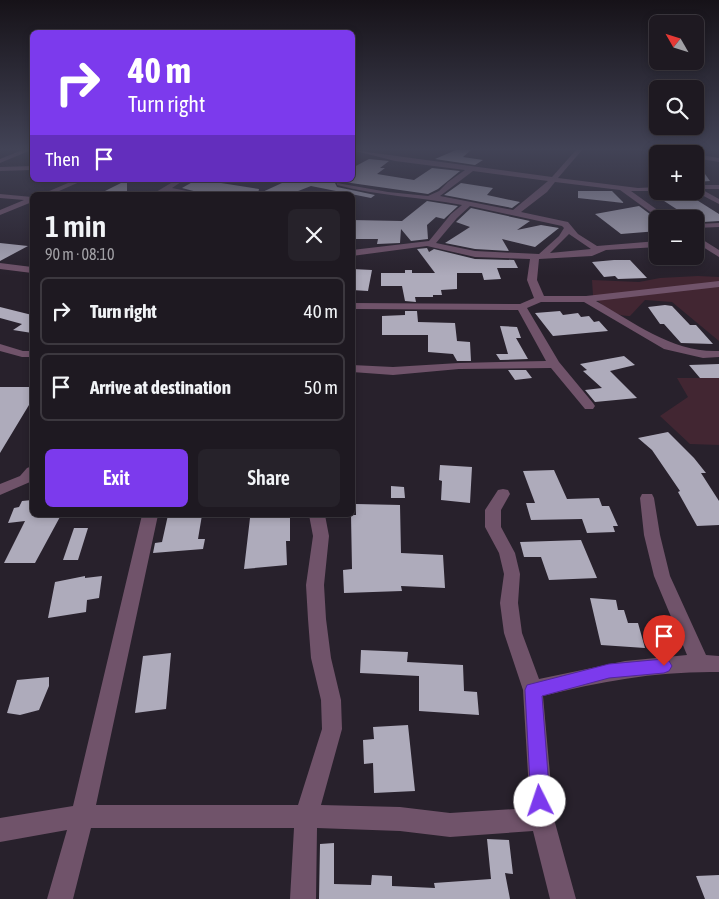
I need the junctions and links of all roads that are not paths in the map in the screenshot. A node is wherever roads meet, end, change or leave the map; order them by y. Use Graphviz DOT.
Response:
graph roads {
  1 [pos="383,192"];
  2 [pos="443,192"];
  3 [pos="542,192"];
  4 [pos="627,192"];
  5 [pos="704,193"];
  6 [pos="0,196"];
  7 [pos="433,197"];
  8 [pos="30,199"];
  9 [pos="30,200"];
  10 [pos="719,202"];
  11 [pos="468,204"];
  12 [pos="653,210"];
  13 [pos="0,213"];
  14 [pos="515,213"];
  15 [pos="719,225"];
  16 [pos="704,226"];
  17 [pos="568,228"];
  18 [pos="428,244"];
  19 [pos="705,244"];
  20 [pos="649,245"];
  21 [pos="596,248"];
  22 [pos="355,253"];
  23 [pos="719,254"];
  24 [pos="539,256"];
  25 [pos="0,266"];
  26 [pos="30,269"];
  27 [pos="719,284"];
  28 [pos="540,299"];
  29 [pos="586,299"];
  30 [pos="355,306"];
  31 [pos="521,307"];
  32 [pos="1,349"];
  33 [pos="30,354"];
  34 [pos="719,354"];
  35 [pos="554,364"];
  36 [pos="355,368"];
  37 [pos="589,406"];
  38 [pos="30,473"];
  39 [pos="0,490"];
  40 [pos="502,494"];
  41 [pos="647,498"];
  42 [pos="150,517"];
  43 [pos="317,517"];
  44 [pos="710,663"];
  45 [pos="533,690"];
  46 [pos="82,816"];
  47 [pos="306,818"];
  48 [pos="542,819"];
  49 [pos="0,830"];
  50 [pos="60,899"];
  51 [pos="304,899"];
  52 [pos="564,899"];
  1 -- 7 [label="street"];
  2 -- 7 [label="street"];
  3 -- 14 [label="street"];
  4 -- 12 [label="street"];
  5 -- 10 [label="street"];
  6 -- 8 [label="street"];
  7 -- 11 [label="street"];
  9 -- 13 [label="street"];
  11 -- 14 [label="street"];
  11 -- 18 [label="street"];
  14 -- 17 [label="street"];
  15 -- 16 [label="street"];
  17 -- 21 [label="street"];
  17 -- 24 [label="street"];
  18 -- 22 [label="street"];
  18 -- 24 [label="street"];
  19 -- 23 [label="street"];
  20 -- 21 [label="street"];
  21 -- 24 [label="street"];
  24 -- 28 [label="street"];
  25 -- 26 [label="street"];
  27 -- 29 [label="street"];
  28 -- 29 [label="street"];
  28 -- 31 [label="street"];
  29 -- 34 [label="street"];
  30 -- 31 [label="street"];
  31 -- 35 [label="street"];
  32 -- 33 [label="street"];
  35 -- 36 [label="street"];
  35 -- 37 [label="street"];
  38 -- 39 [label="street"];
  40 -- 45 [label="street"];
  41 -- 44 [label="street"];
  42 -- 46 [label="street"];
  43 -- 47 [label="street"];
  44 -- 45 [label="street"];
  45 -- 48 [label="street"];
  46 -- 47 [label="street"];
  46 -- 49 [label="street"];
  46 -- 50 [label="street"];
  47 -- 48 [label="street"];
  47 -- 51 [label="street"];
  48 -- 52 [label="street"];
}
